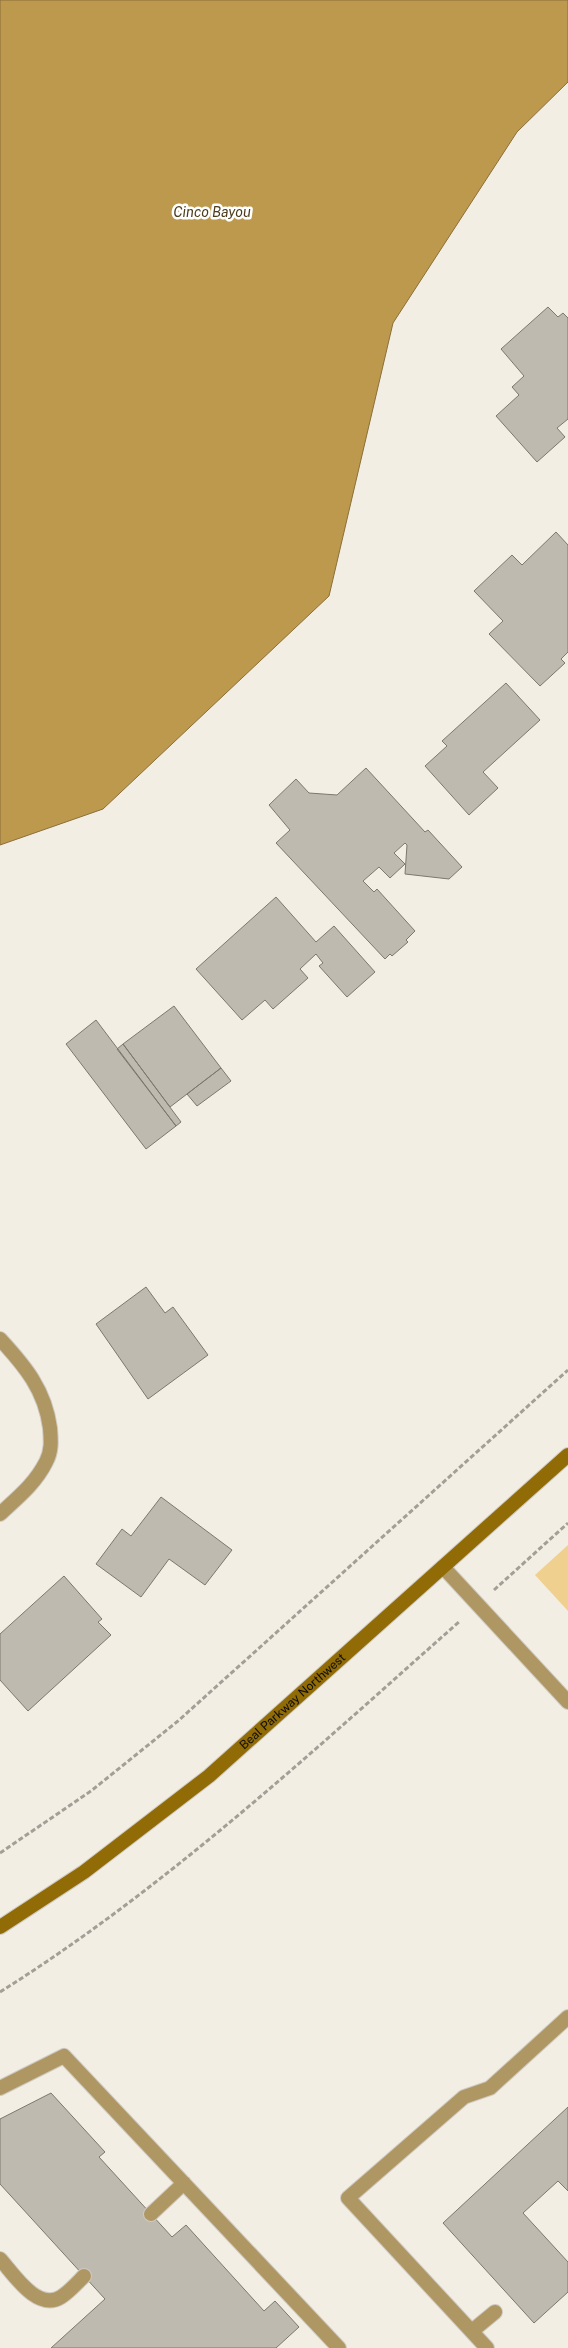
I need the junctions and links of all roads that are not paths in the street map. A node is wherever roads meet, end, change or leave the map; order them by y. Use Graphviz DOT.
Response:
graph roads {
  1 [pos="0,1339"];
  2 [pos="568,1455"];
  3 [pos="0,1514"];
  4 [pos="443,1567"];
  5 [pos="568,1702"];
  6 [pos="0,1927"];
  7 [pos="568,2017"];
  8 [pos="0,2088"];
  9 [pos="184,2183"];
  10 [pos="151,2214"];
  11 [pos="0,2259"];
  12 [pos="84,2276"];
  13 [pos="495,2312"];
  14 [pos="472,2332"];
  15 [pos="339,2348"];
  16 [pos="487,2348"];
  1 -- 3 [label="street"];
  2 -- 4 [label="main road, Beal Parkway Northwest"];
  4 -- 5 [label="street"];
  4 -- 6 [label="main road, Beal Parkway Northwest"];
  7 -- 14 [label="street"];
  8 -- 9 [label="street"];
  9 -- 10 [label="street"];
  9 -- 15 [label="street"];
  11 -- 12 [label="street"];
  13 -- 14 [label="street"];
  14 -- 16 [label="street"];
}
